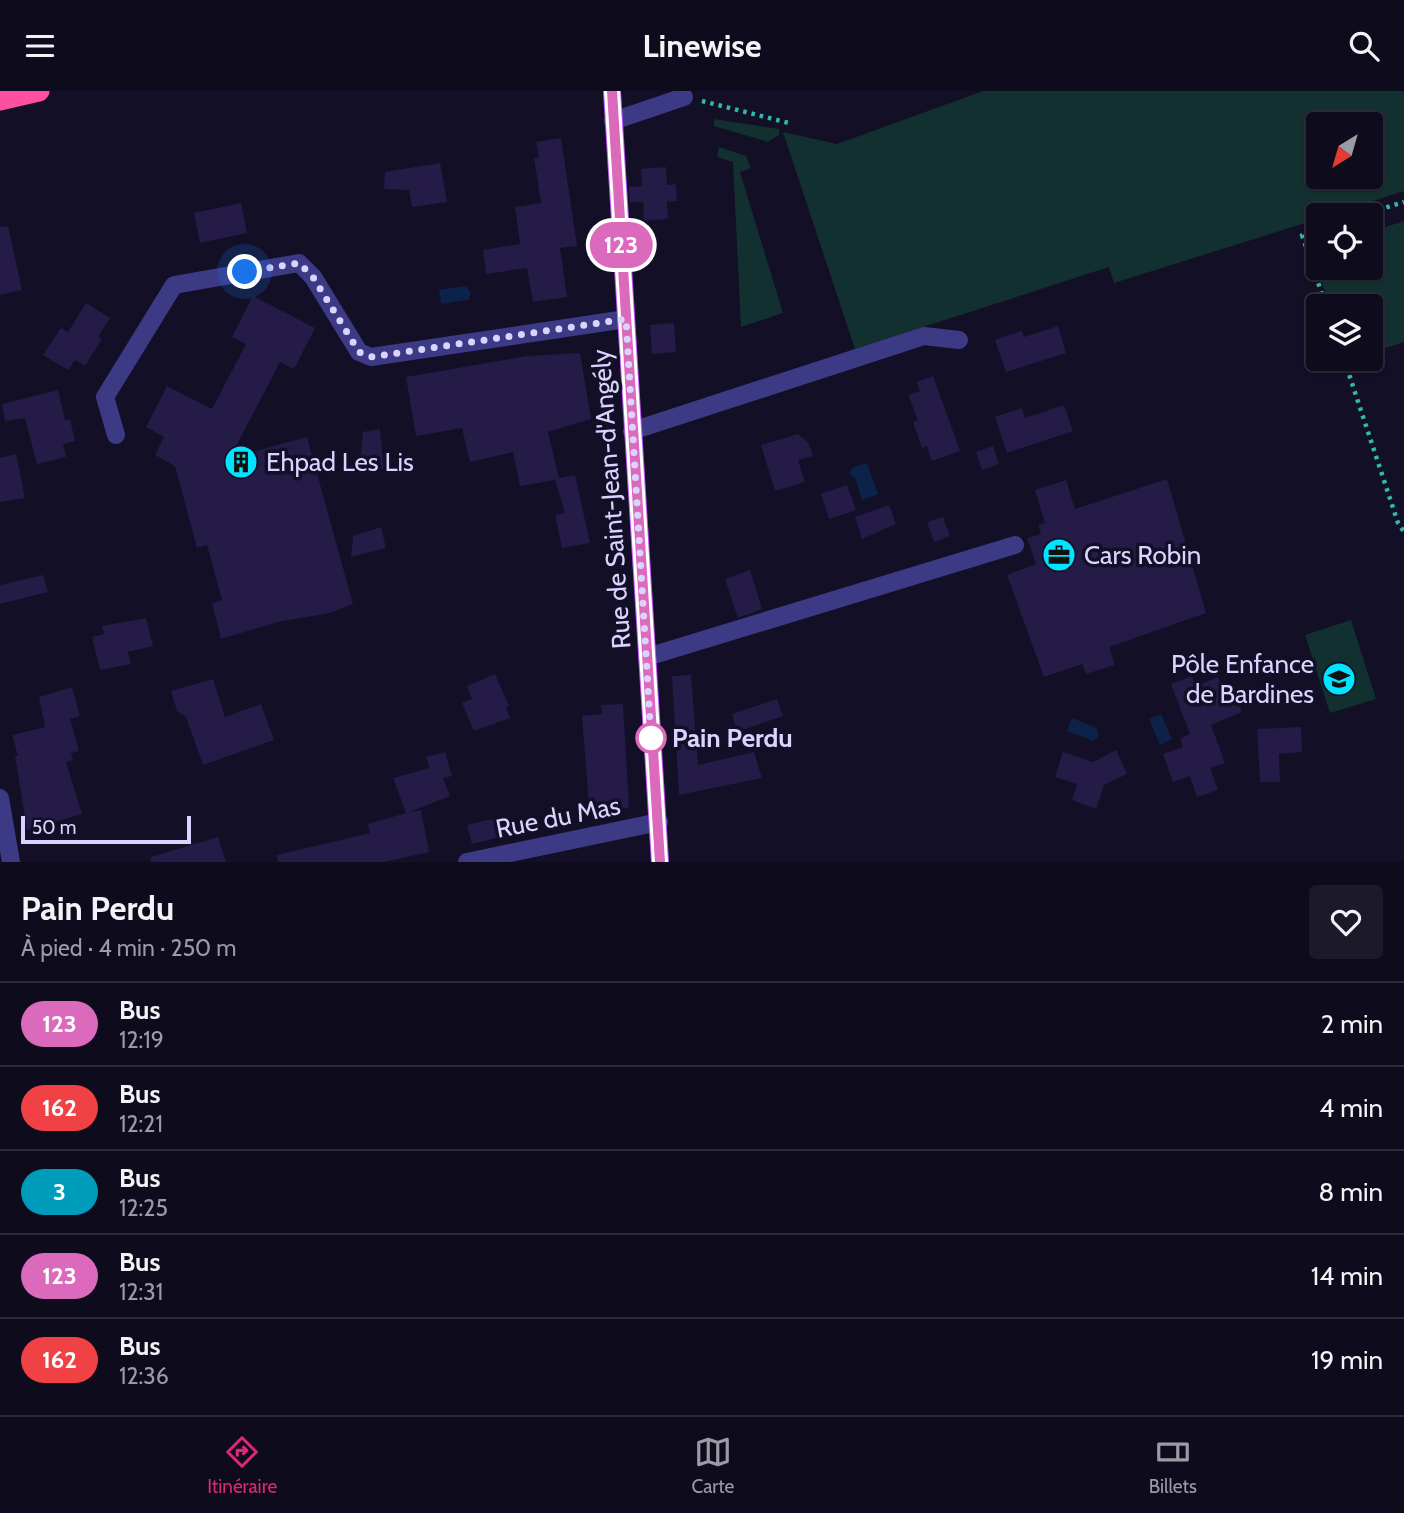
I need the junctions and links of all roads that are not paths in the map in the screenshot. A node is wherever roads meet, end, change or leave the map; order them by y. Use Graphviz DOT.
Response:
graph roads {
  1 [pos="39,91"];
  2 [pos="612,91"];
  3 [pos="666,91"];
  4 [pos="0,100"];
  5 [pos="613,121"];
  6 [pos="626,319"];
  7 [pos="959,340"];
  8 [pos="632,431"];
  9 [pos="116,435"];
  10 [pos="1015,545"];
  11 [pos="647,657"];
  12 [pos="0,798"];
  13 [pos="659,822"];
  14 [pos="11,862"];
  15 [pos="467,862"];
  16 [pos="660,862"];
  1 -- 4 [label="highway"];
  2 -- 5 [label="main road, Rue de Saint-Jean-d'Angély"];
  3 -- 5 [label="street"];
  5 -- 6 [label="main road, Rue de Saint-Jean-d'Angély"];
  6 -- 8 [label="main road, Rue de Saint-Jean-d'Angély"];
  6 -- 9 [label="street"];
  7 -- 8 [label="street"];
  8 -- 11 [label="main road, Rue de Saint-Jean-d'Angély"];
  10 -- 11 [label="street"];
  11 -- 13 [label="main road, Rue de Saint-Jean-d'Angély"];
  12 -- 14 [label="street"];
  13 -- 15 [label="street, Rue du Mas"];
  13 -- 16 [label="main road, Rue de Saint-Jean-d'Angély"];
}
